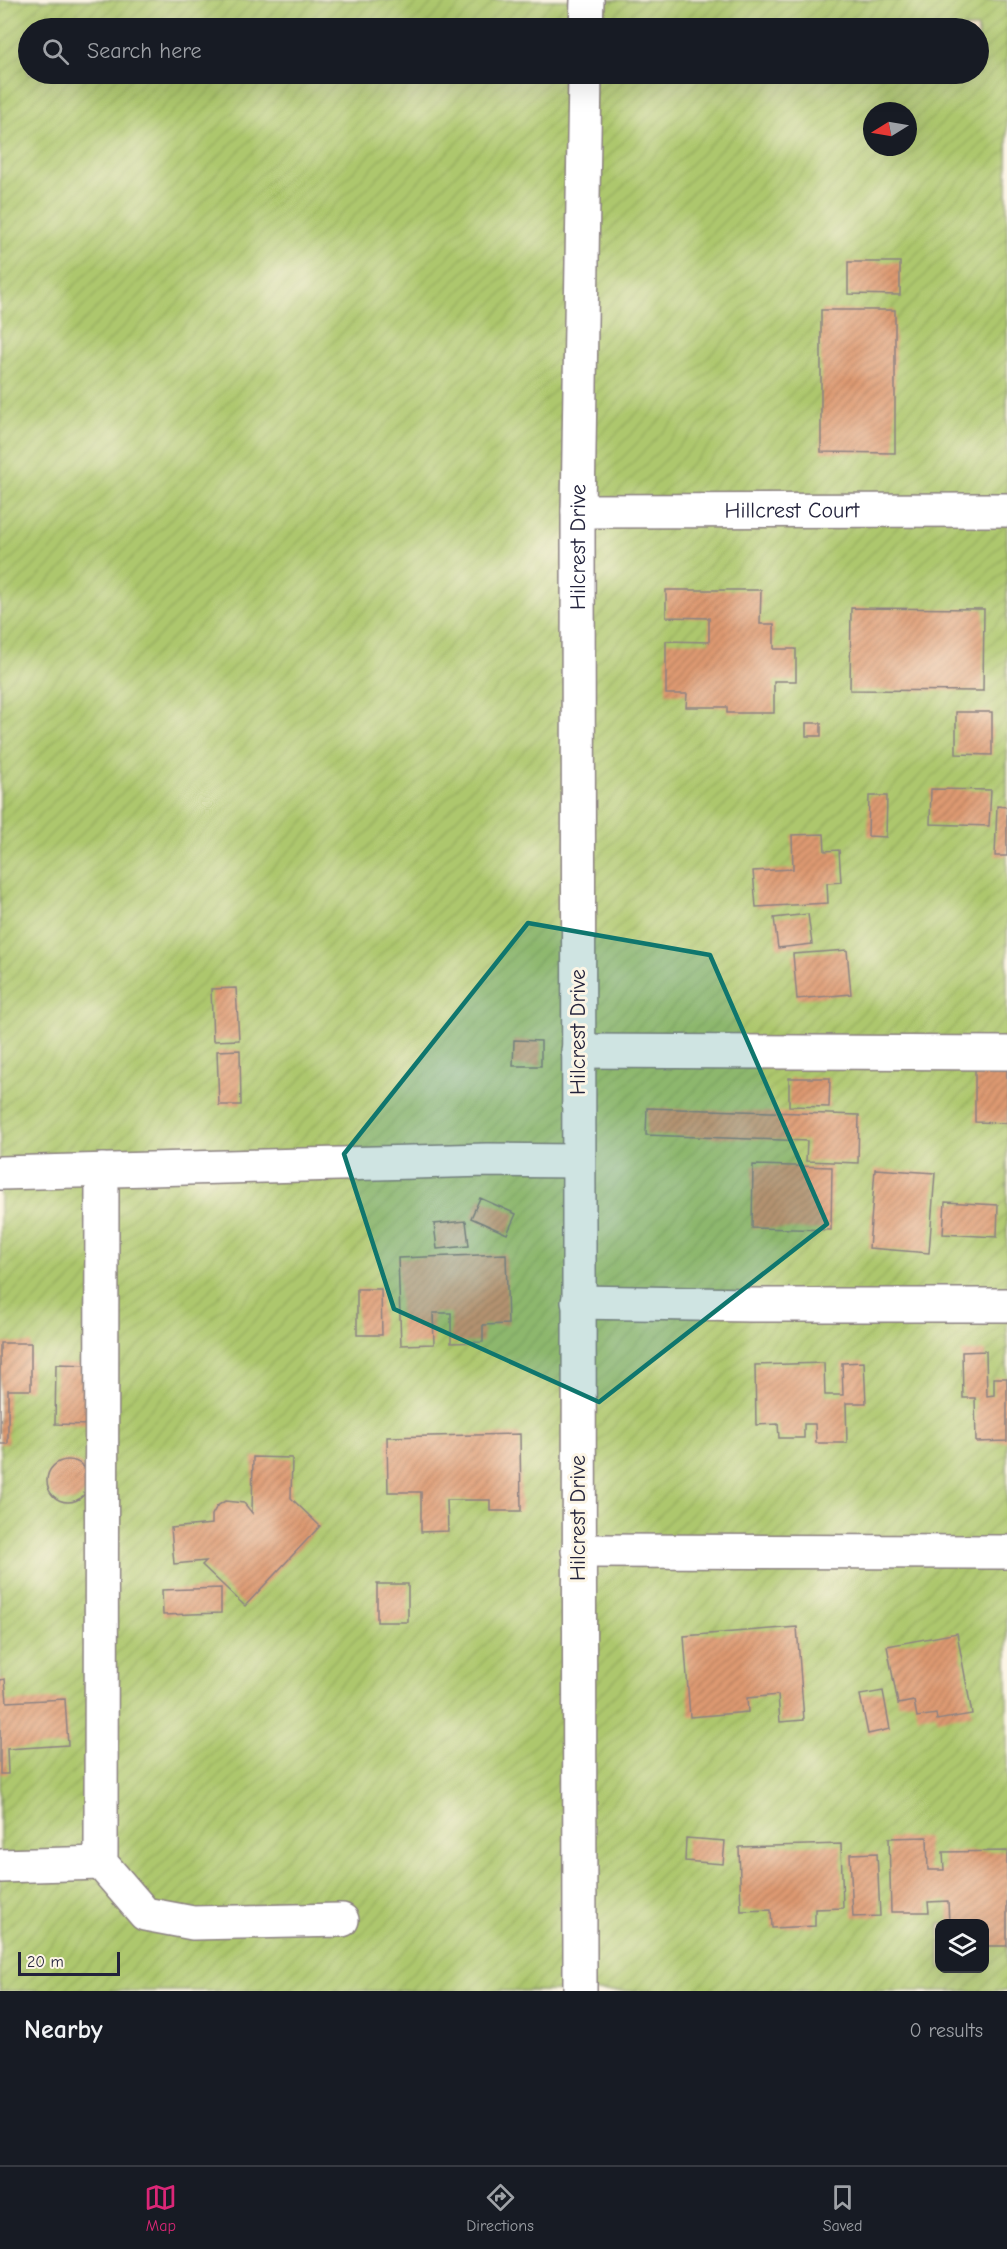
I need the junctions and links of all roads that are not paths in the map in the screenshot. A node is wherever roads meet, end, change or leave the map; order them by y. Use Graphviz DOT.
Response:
graph roads {
  1 [pos="587,0"];
  2 [pos="586,18"];
  3 [pos="585,84"];
  4 [pos="1007,510"];
  5 [pos="578,511"];
  6 [pos="578,1051"];
  7 [pos="1007,1053"];
  8 [pos="578,1161"];
  9 [pos="102,1170"];
  10 [pos="0,1173"];
  11 [pos="578,1302"];
  12 [pos="1007,1305"];
  13 [pos="578,1551"];
  14 [pos="1007,1552"];
  15 [pos="101,1863"];
  16 [pos="0,1866"];
  17 [pos="342,1920"];
  18 [pos="580,1991"];
  1 -- 2 [label="street"];
  3 -- 5 [label="street, Hilcrest Drive"];
  4 -- 5 [label="street, Hillcrest Court"];
  5 -- 6 [label="street, Hilcrest Drive"];
  6 -- 7 [label="street"];
  6 -- 8 [label="street, Hilcrest Drive"];
  8 -- 9 [label="street"];
  8 -- 11 [label="street, Hilcrest Drive"];
  9 -- 10 [label="street"];
  9 -- 15 [label="street"];
  11 -- 12 [label="street"];
  11 -- 13 [label="street, Hilcrest Drive"];
  13 -- 14 [label="street"];
  13 -- 18 [label="street, Hilcrest Drive"];
  15 -- 16 [label="street"];
  15 -- 17 [label="street"];
}
